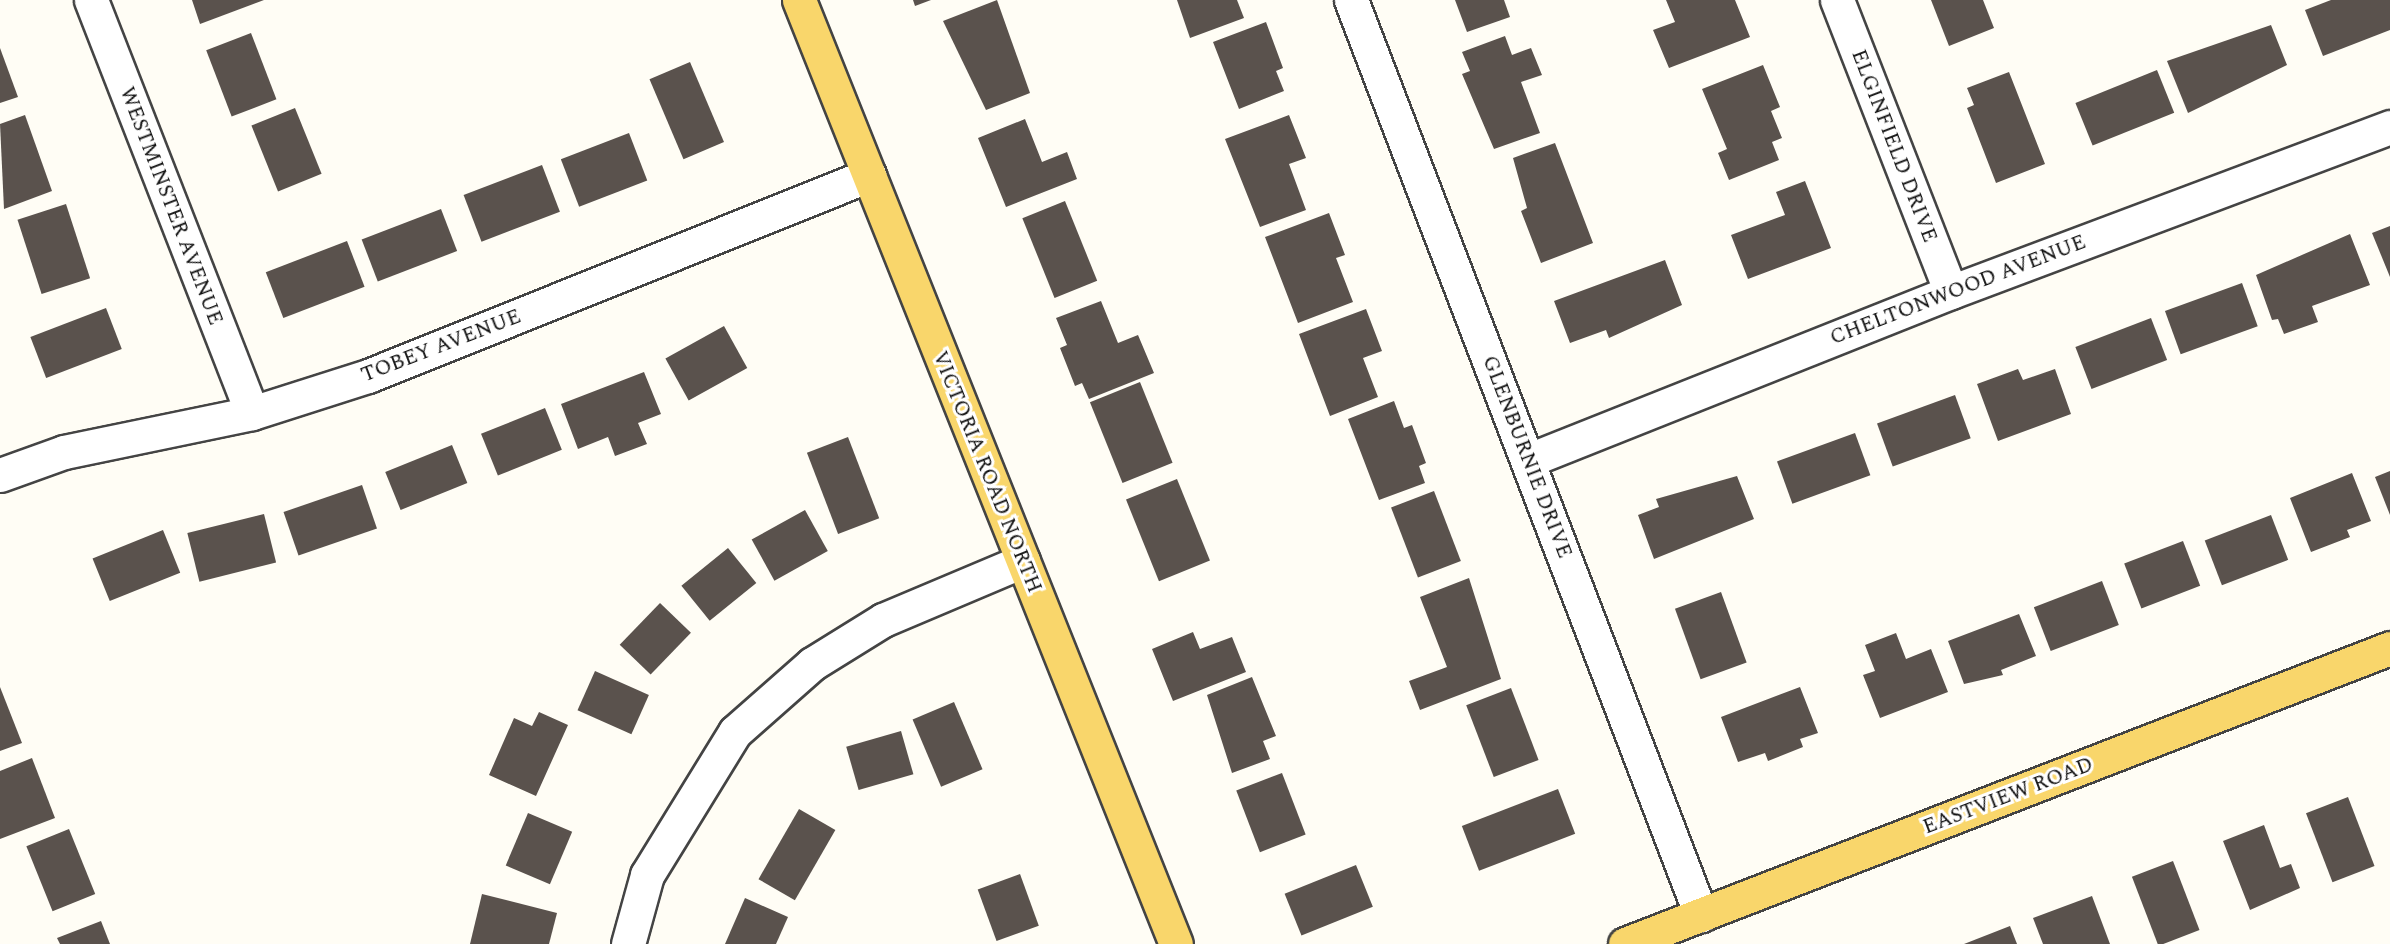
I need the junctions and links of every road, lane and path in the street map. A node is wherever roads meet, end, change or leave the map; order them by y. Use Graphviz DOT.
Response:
graph roads {
  1 [pos="91,0"];
  2 [pos="800,0"];
  3 [pos="1351,0"];
  4 [pos="1837,0"];
  5 [pos="2390,127"];
  6 [pos="869,175"];
  7 [pos="1951,292"];
  8 [pos="252,413"];
  9 [pos="1529,460"];
  10 [pos="0,475"];
  11 [pos="1023,561"];
  12 [pos="2390,648"];
  13 [pos="1701,915"];
  14 [pos="628,944"];
  15 [pos="1176,944"];
  16 [pos="1625,944"];
  1 -- 8 [label="street, WESTMINSTER AVENUE"];
  2 -- 6 [label="main road, VICTORIA ROAD NORTH"];
  3 -- 9 [label="street, GLENBURNIE DRIVE"];
  4 -- 7 [label="street, ELGINFIELD DRIVE"];
  5 -- 7 [label="street, CHELTONWOOD AVENUE"];
  6 -- 8 [label="street, TOBEY AVENUE"];
  6 -- 11 [label="main road, VICTORIA ROAD NORTH"];
  7 -- 9 [label="street, CHELTONWOOD AVENUE"];
  8 -- 10 [label="street, TOBEY AVENUE"];
  9 -- 13 [label="street, GLENBURNIE DRIVE"];
  11 -- 14 [label="street"];
  11 -- 15 [label="main road, VICTORIA ROAD NORTH"];
  12 -- 13 [label="main road, EASTVIEW ROAD"];
  13 -- 16 [label="main road, EASTVIEW ROAD"];
}
